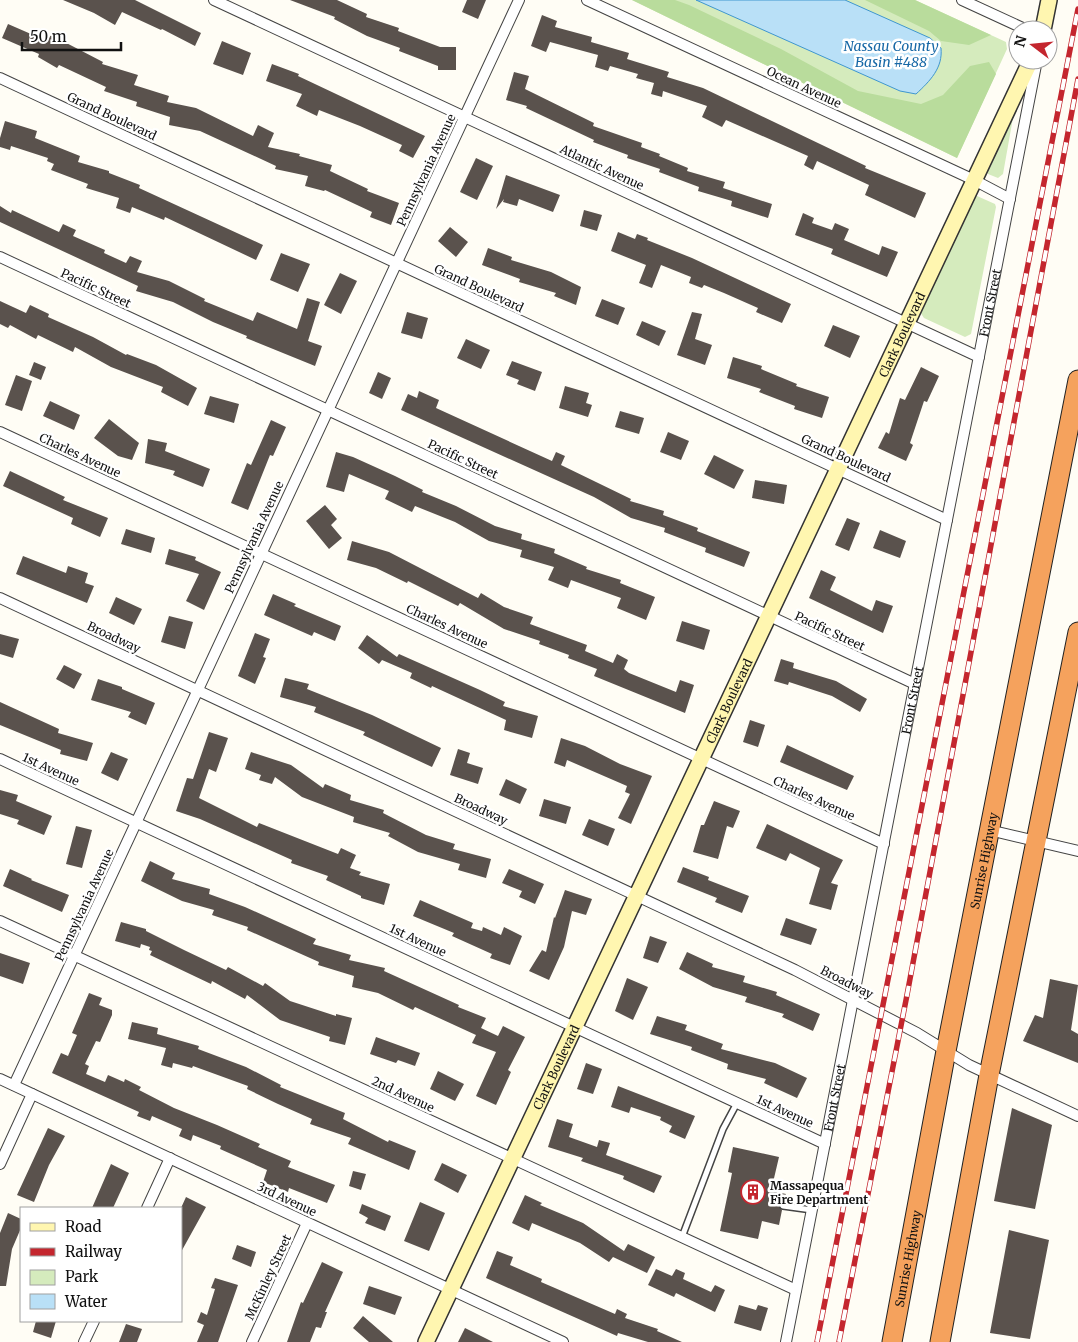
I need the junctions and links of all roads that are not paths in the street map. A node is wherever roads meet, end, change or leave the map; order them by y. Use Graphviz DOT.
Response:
graph roads {
  1 [pos="214,0"];
  2 [pos="519,0"];
  3 [pos="587,0"];
  4 [pos="962,0"];
  5 [pos="1049,0"];
  6 [pos="1045,20"];
  7 [pos="1008,21"];
  8 [pos="1026,70"];
  9 [pos="1035,70"];
  10 [pos="0,78"];
  11 [pos="464,116"];
  12 [pos="974,180"];
  13 [pos="1010,198"];
  14 [pos="0,257"];
  15 [pos="396,263"];
  16 [pos="907,323"];
  17 [pos="979,357"];
  18 [pos="1078,380"];
  19 [pos="327,410"];
  20 [pos="1078,422"];
  21 [pos="0,432"];
  22 [pos="838,469"];
  23 [pos="1060,469"];
  24 [pos="947,520"];
  25 [pos="261,553"];
  26 [pos="0,598"];
  27 [pos="768,616"];
  28 [pos="1078,632"];
  29 [pos="915,684"];
  30 [pos="198,690"];
  31 [pos="701,758"];
  32 [pos="0,759"];
  33 [pos="136,822"];
  34 [pos="989,830"];
  35 [pos="1037,841"];
  36 [pos="884,844"];
  37 [pos="1078,850"];
  38 [pos="637,895"];
  39 [pos="0,921"];
  40 [pos="75,956"];
  41 [pos="853,1000"];
  42 [pos="575,1026"];
  43 [pos="946,1050"];
  44 [pos="989,1075"];
  45 [pos="0,1079"];
  46 [pos="14,1086"];
  47 [pos="32,1094"];
  48 [pos="738,1103"];
  49 [pos="1078,1116"];
  50 [pos="825,1144"];
  51 [pos="170,1158"];
  52 [pos="513,1158"];
  53 [pos="0,1164"];
  54 [pos="783,1206"];
  55 [pos="147,1207"];
  56 [pos="812,1210"];
  57 [pos="308,1223"];
  58 [pos="682,1237"];
  59 [pos="451,1289"];
  60 [pos="796,1290"];
  61 [pos="94,1322"];
  62 [pos="84,1342"];
  63 [pos="252,1342"];
  64 [pos="426,1342"];
  65 [pos="563,1342"];
  66 [pos="786,1342"];
  67 [pos="892,1342"];
  68 [pos="940,1342"];
  1 -- 11 [label="street, Atlantic Avenue"];
  2 -- 11 [label="street, Pennsylvania Avenue"];
  3 -- 12 [label="street, Ocean Avenue"];
  4 -- 7 [label="street"];
  5 -- 6 [label="street"];
  8 -- 12 [label="street, Clark Boulevard"];
  9 -- 13 [label="street, Front Street"];
  10 -- 15 [label="street, Grand Boulevard"];
  11 -- 15 [label="street, Pennsylvania Avenue"];
  11 -- 16 [label="street, Atlantic Avenue"];
  12 -- 13 [label="street, Ocean Avenue"];
  12 -- 16 [label="street, Clark Boulevard"];
  13 -- 17 [label="street, Front Street"];
  14 -- 19 [label="street, Pacific Street"];
  15 -- 19 [label="street, Pennsylvania Avenue"];
  15 -- 22 [label="street, Grand Boulevard"];
  16 -- 17 [label="street, Atlantic Avenue"];
  16 -- 22 [label="street, Clark Boulevard"];
  17 -- 24 [label="street, Front Street"];
  18 -- 23 [label="highway, Sunrise Highway"];
  19 -- 25 [label="street, Pennsylvania Avenue"];
  19 -- 27 [label="street, Pacific Street"];
  20 -- 23 [label="highway"];
  21 -- 25 [label="street, Charles Avenue"];
  22 -- 24 [label="street, Grand Boulevard"];
  22 -- 27 [label="street, Clark Boulevard"];
  23 -- 34 [label="highway, Sunrise Highway"];
  24 -- 29 [label="street, Front Street"];
  25 -- 30 [label="street, Pennsylvania Avenue"];
  25 -- 31 [label="street, Charles Avenue"];
  26 -- 30 [label="street, Broadway"];
  27 -- 29 [label="street, Pacific Street"];
  27 -- 31 [label="street, Clark Boulevard"];
  28 -- 35 [label="highway"];
  29 -- 36 [label="street, Front Street"];
  30 -- 33 [label="street, Pennsylvania Avenue"];
  30 -- 38 [label="street, Broadway"];
  31 -- 36 [label="street, Charles Avenue"];
  31 -- 38 [label="street, Clark Boulevard"];
  32 -- 33 [label="street, 1st Avenue"];
  33 -- 40 [label="street, Pennsylvania Avenue"];
  33 -- 42 [label="street, 1st Avenue"];
  34 -- 35 [label="street"];
  34 -- 43 [label="highway, Sunrise Highway"];
  35 -- 37 [label="street"];
  35 -- 44 [label="highway"];
  36 -- 41 [label="street, Front Street"];
  38 -- 41 [label="street, Broadway"];
  38 -- 42 [label="street, Clark Boulevard"];
  39 -- 40 [label="street, 2nd Avenue"];
  40 -- 46 [label="street, Pennsylvania Avenue"];
  40 -- 52 [label="street, 2nd Avenue"];
  41 -- 43 [label="street, Broadway"];
  41 -- 50 [label="street, Front Street"];
  42 -- 48 [label="street, 1st Avenue"];
  42 -- 52 [label="street, Clark Boulevard"];
  43 -- 44 [label="street, Broadway"];
  43 -- 67 [label="highway, Sunrise Highway"];
  44 -- 49 [label="street, Broadway"];
  44 -- 68 [label="highway"];
  45 -- 46 [label="street, 3rd Avenue"];
  46 -- 47 [label="street, 3rd Avenue"];
  47 -- 51 [label="street, 3rd Avenue"];
  47 -- 53 [label="street"];
  48 -- 50 [label="street, 1st Avenue"];
  48 -- 58 [label="lane"];
  50 -- 56 [label="street, Front Street"];
  51 -- 55 [label="street"];
  51 -- 57 [label="street, 3rd Avenue"];
  52 -- 58 [label="street, 2nd Avenue"];
  52 -- 59 [label="street, Clark Boulevard"];
  54 -- 56 [label="lane"];
  56 -- 60 [label="street, Front Street"];
  57 -- 59 [label="street, 3rd Avenue"];
  57 -- 63 [label="street, McKinley Street"];
  58 -- 60 [label="street, 2nd Avenue"];
  59 -- 64 [label="street, Clark Boulevard"];
  59 -- 65 [label="street, 3rd Avenue"];
  60 -- 66 [label="street, Front Street"];
  61 -- 62 [label="street"];
}
